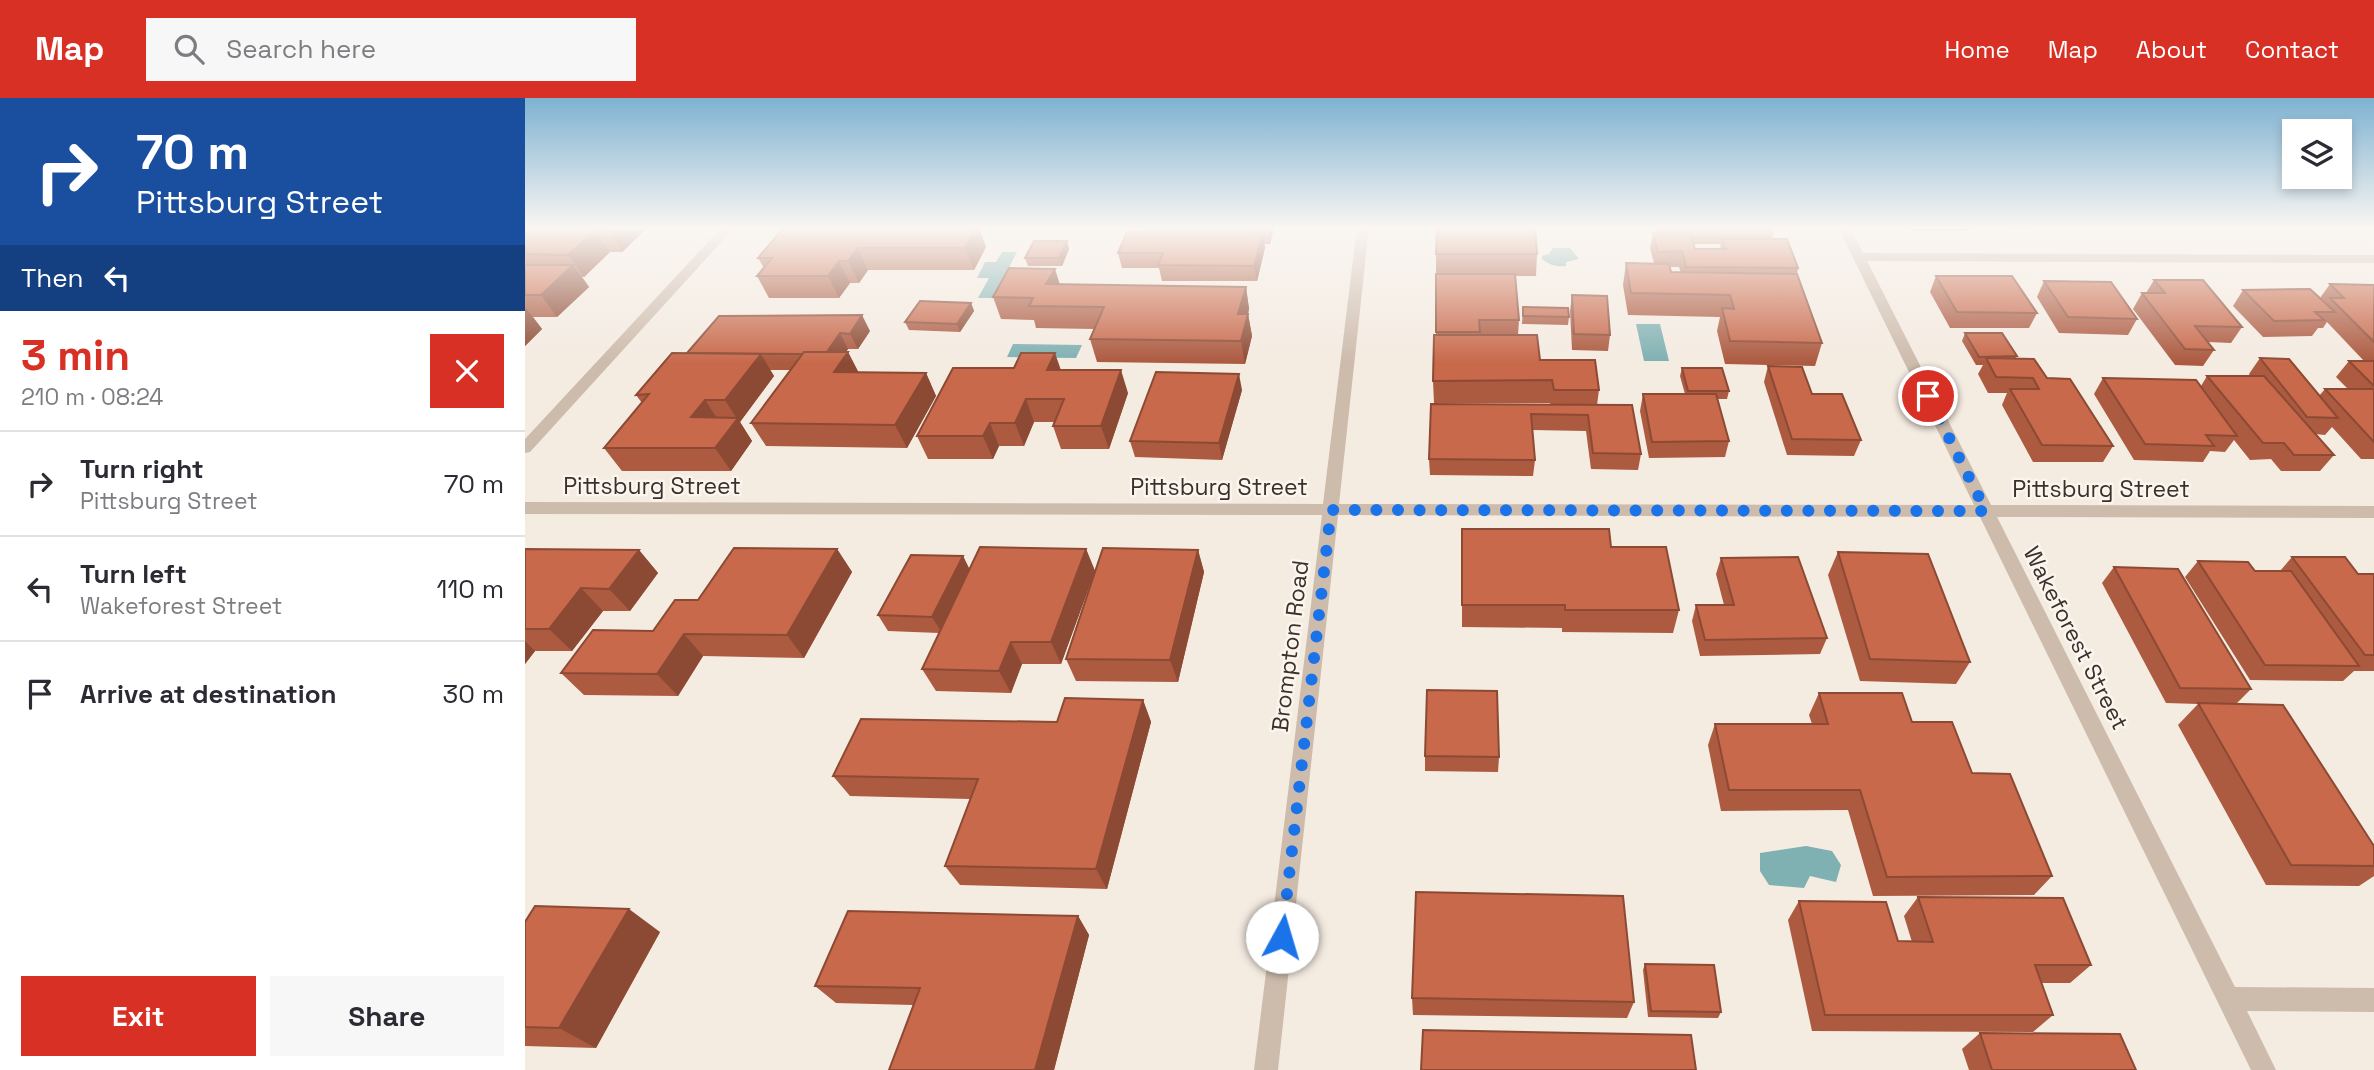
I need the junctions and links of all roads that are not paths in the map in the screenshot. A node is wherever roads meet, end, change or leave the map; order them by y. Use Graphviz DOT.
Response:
graph roads {
  1 [pos="687,272"];
  2 [pos="1358,272"];
  3 [pos="1867,272"];
  4 [pos="525,448"];
  5 [pos="525,508"];
  6 [pos="1331,510"];
  7 [pos="1986,511"];
  8 [pos="2374,512"];
  9 [pos="2229,999"];
  10 [pos="2374,1000"];
  11 [pos="1266,1070"];
  12 [pos="2264,1070"];
  1 -- 4 [label="street"];
  2 -- 6 [label="street, Brompton Road"];
  3 -- 7 [label="street, Wakeforest Street"];
  5 -- 6 [label="street, Pittsburg Street"];
  6 -- 7 [label="street, Pittsburg Street"];
  6 -- 11 [label="street, Brompton Road"];
  7 -- 8 [label="street, Pittsburg Street"];
  7 -- 9 [label="street, Wakeforest Street"];
  9 -- 10 [label="street"];
  9 -- 12 [label="street, Wakeforest Street"];
}
